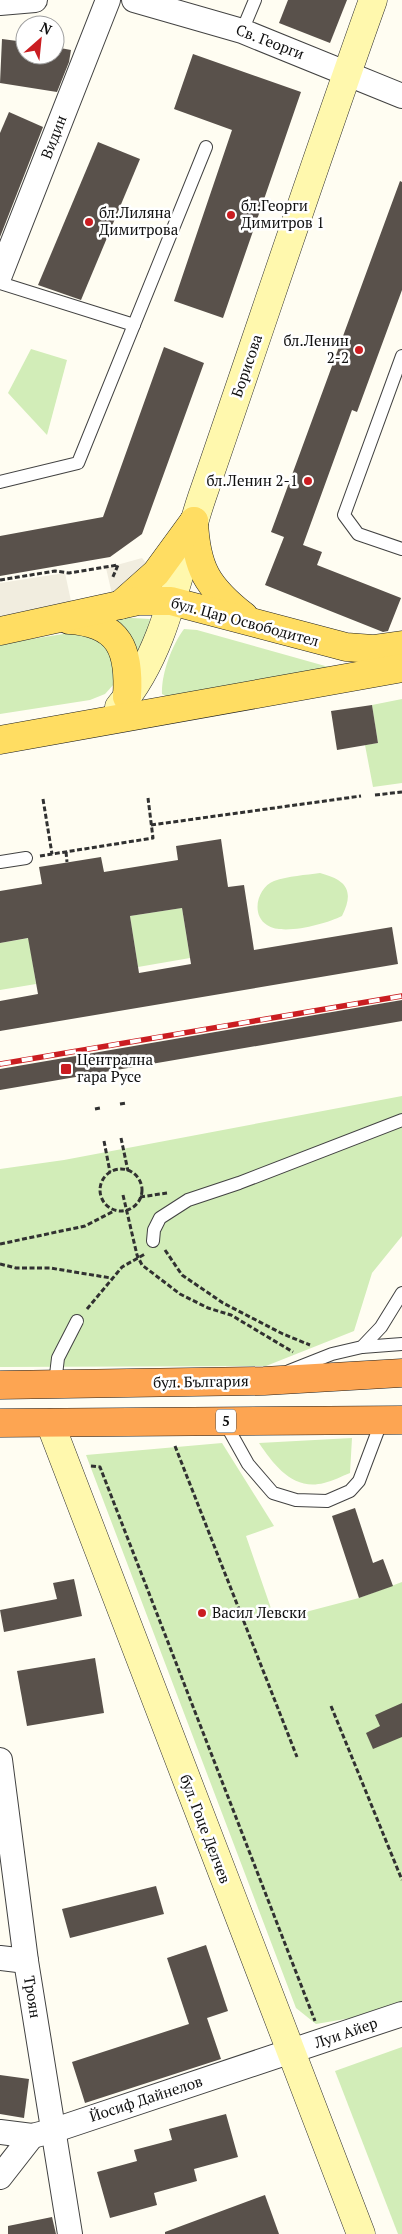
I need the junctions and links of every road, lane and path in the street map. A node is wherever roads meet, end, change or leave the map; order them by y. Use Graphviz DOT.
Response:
graph roads {
  1 [pos="35,0"];
  2 [pos="108,0"];
  3 [pos="134,0"];
  4 [pos="254,0"];
  5 [pos="373,0"];
  6 [pos="0,3"];
  7 [pos="242,30"];
  8 [pos="348,72"];
  9 [pos="402,96"];
  10 [pos="206,147"];
  11 [pos="0,275"];
  12 [pos="0,283"];
  13 [pos="134,325"];
  14 [pos="402,356"];
  15 [pos="0,482"];
  16 [pos="194,521"];
  17 [pos="402,549"];
  18 [pos="0,580"];
  19 [pos="115,595"];
  20 [pos="171,601"];
  21 [pos="61,619"];
  22 [pos="250,621"];
  23 [pos="0,631"];
  24 [pos="402,645"];
  25 [pos="402,668"];
  26 [pos="127,696"];
  27 [pos="104,723"];
  28 [pos="0,740"];
  29 [pos="402,792"];
  30 [pos="375,795"];
  31 [pos="361,796"];
  32 [pos="148,798"];
  33 [pos="43,799"];
  34 [pos="152,825"];
  35 [pos="66,852"];
  36 [pos="52,854"];
  37 [pos="26,858"];
  38 [pos="0,862"];
  39 [pos="67,862"];
  40 [pos="126,1103"];
  41 [pos="120,1104"];
  42 [pos="100,1108"];
  43 [pos="94,1109"];
  44 [pos="402,1120"];
  45 [pos="121,1138"];
  46 [pos="104,1141"];
  47 [pos="128,1171"];
  48 [pos="110,1172"];
  49 [pos="123,1195"];
  50 [pos="115,1210"];
  51 [pos="125,1211"];
  52 [pos="153,1241"];
  53 [pos="0,1244"];
  54 [pos="0,1264"];
  55 [pos="155,1277"];
  56 [pos="112,1278"];
  57 [pos="402,1292"];
  58 [pos="77,1322"];
  59 [pos="402,1344"];
  60 [pos="362,1347"];
  61 [pos="332,1354"];
  62 [pos="311,1362"];
  63 [pos="402,1373"];
  64 [pos="264,1381"];
  65 [pos="55,1383"];
  66 [pos="0,1385"];
  67 [pos="392,1420"];
  68 [pos="224,1421"];
  69 [pos="166,1422"];
  70 [pos="0,1423"];
  71 [pos="50,1423"];
  72 [pos="87,1466"];
  73 [pos="331,1706"];
  74 [pos="297,1757"];
  75 [pos="0,1760"];
  76 [pos="2,1798"];
  77 [pos="402,1880"];
  78 [pos="0,1958"];
  79 [pos="26,1961"];
  80 [pos="402,2014"];
  81 [pos="323,2041"];
  82 [pos="290,2052"];
  83 [pos="0,2132"];
  84 [pos="42,2134"];
  85 [pos="0,2177"];
  86 [pos="70,2234"];
  87 [pos="361,2234"];
  1 -- 6 [label="street"];
  2 -- 11 [label="street, Видин"];
  3 -- 7 [label="street, Св. Георги"];
  4 -- 7 [label="lane"];
  5 -- 8 [label="main road, Борисова"];
  7 -- 8 [label="street, Св. Георги"];
  8 -- 9 [label="street, Св. Георги"];
  8 -- 16 [label="main road, Борисова"];
  10 -- 13 [label="lane"];
  12 -- 13 [label="lane"];
  13 -- 15 [label="lane"];
  14 -- 17 [label="lane"];
  16 -- 19 [label="main road"];
  16 -- 20 [label="main road, Борисова"];
  16 -- 22 [label="main road"];
  18 -- 19 [label="path"];
  19 -- 20 [label="main road, бул. Цар Освободител"];
  19 -- 21 [label="main road, бул. Цар Освободител"];
  20 -- 22 [label="main road, бул. Цар Освободител"];
  20 -- 26 [label="main road, Борисова"];
  21 -- 23 [label="main road, бул. Цар Освободител"];
  21 -- 26 [label="main road"];
  22 -- 24 [label="main road, бул. Цар Освободител"];
  25 -- 27 [label="main road"];
  26 -- 27 [label="main road, Борисова"];
  27 -- 28 [label="main road"];
  29 -- 30 [label="path"];
  31 -- 34 [label="path"];
  32 -- 34 [label="path"];
  33 -- 36 [label="path"];
  34 -- 35 [label="path"];
  35 -- 36 [label="path"];
  35 -- 39 [label="path"];
  36 -- 37 [label="path"];
  37 -- 38 [label="lane"];
  40 -- 41 [label="path"];
  42 -- 43 [label="path"];
  44 -- 52 [label="lane"];
  45 -- 47 [label="path"];
  46 -- 48 [label="path"];
  47 -- 48 [label="path"];
  47 -- 51 [label="path"];
  48 -- 50 [label="path"];
  49 -- 51 [label="path"];
  50 -- 51 [label="path"];
  50 -- 53 [label="path"];
  52 -- 56 [label="path"];
  52 -- 61 [label="path"];
  54 -- 56 [label="path"];
  55 -- 62 [label="path"];
  56 -- 58 [label="path"];
  57 -- 60 [label="lane"];
  58 -- 65 [label="lane"];
  59 -- 60 [label="lane"];
  60 -- 61 [label="lane"];
  61 -- 62 [label="lane"];
  62 -- 64 [label="lane"];
  63 -- 64 [label="highway, бул. България"];
  64 -- 65 [label="highway, бул. България"];
  65 -- 66 [label="highway, бул. България"];
  67 -- 68 [label="highway, 5"];
  67 -- 68 [label="lane"];
  68 -- 69 [label="highway, 5"];
  69 -- 71 [label="highway, 5"];
  69 -- 74 [label="path"];
  70 -- 71 [label="highway, 5"];
  71 -- 82 [label="main road, бул. Гоце Делчев"];
  72 -- 81 [label="path"];
  73 -- 77 [label="path"];
  75 -- 76 [label="street, Троян"];
  76 -- 79 [label="street, Троян"];
  78 -- 79 [label="street"];
  79 -- 84 [label="street, Троян"];
  80 -- 81 [label="street, Луи Айер"];
  81 -- 82 [label="street, Луи Айер"];
  82 -- 84 [label="street, Йосиф Дайнелов"];
  82 -- 87 [label="main road, бул. Гоце Делчев"];
  83 -- 84 [label="street, Йосиф Дайнелов"];
  84 -- 85 [label="street"];
  84 -- 86 [label="street, Троян"];
}
